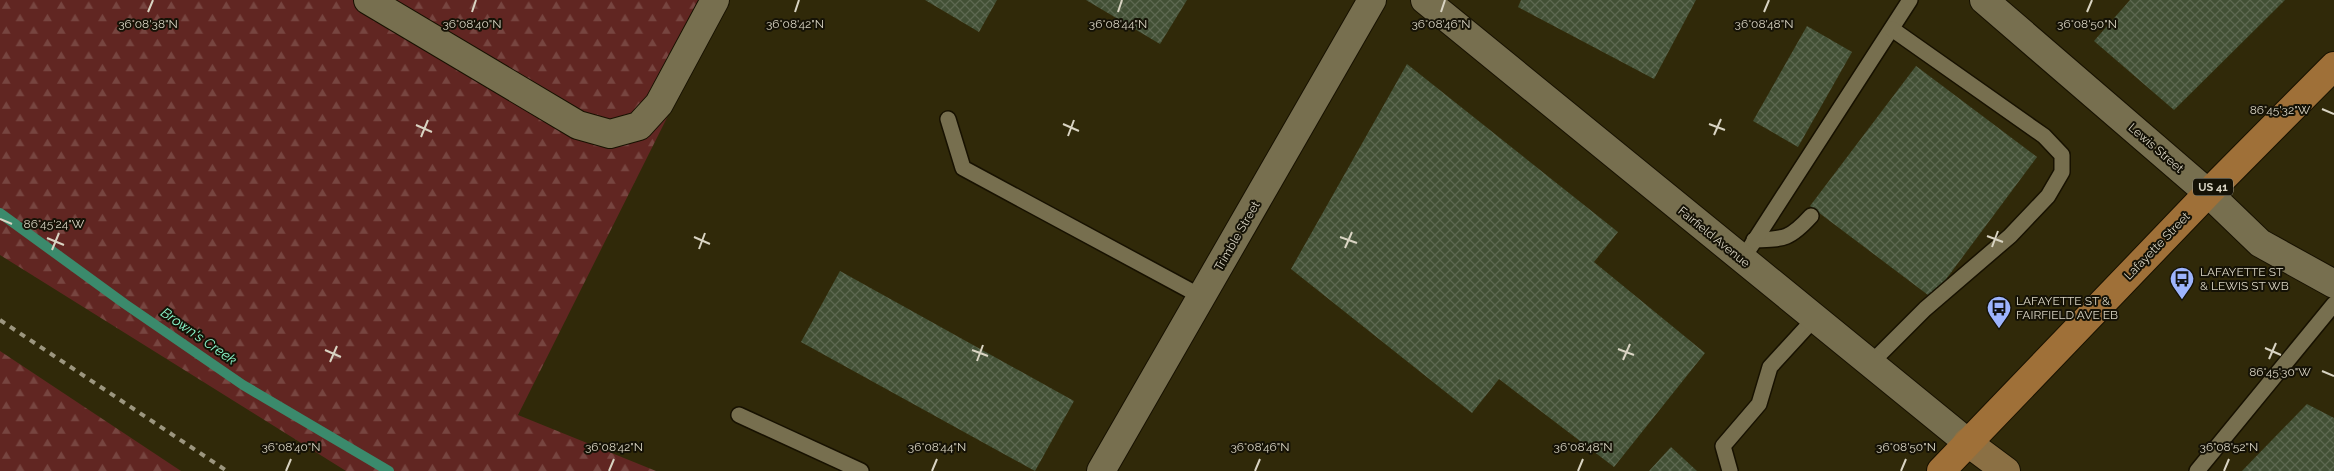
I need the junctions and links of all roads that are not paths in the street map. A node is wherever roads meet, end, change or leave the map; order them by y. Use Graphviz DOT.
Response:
graph roads {
  1 [pos="368,0"];
  2 [pos="715,0"];
  3 [pos="1372,0"];
  4 [pos="1425,0"];
  5 [pos="1910,0"];
  6 [pos="1984,0"];
  7 [pos="1892,28"];
  8 [pos="2334,66"];
  9 [pos="948,119"];
  10 [pos="2208,193"];
  11 [pos="1811,216"];
  12 [pos="1748,250"];
  13 [pos="2334,284"];
  14 [pos="1202,297"];
  15 [pos="2334,304"];
  16 [pos="1814,319"];
  17 [pos="1870,364"];
  18 [pos="739,415"];
  19 [pos="1968,442"];
  20 [pos="861,471"];
  21 [pos="1101,471"];
  22 [pos="1730,471"];
  23 [pos="1941,471"];
  24 [pos="2006,471"];
  25 [pos="2197,471"];
  1 -- 2 [label="street"];
  3 -- 14 [label="street, Trimble Street"];
  4 -- 12 [label="street, Fairfield Avenue"];
  5 -- 7 [label="lane"];
  6 -- 10 [label="street, Lewis Street"];
  7 -- 12 [label="lane"];
  7 -- 17 [label="lane"];
  8 -- 10 [label="main road, Lafayette Street / US 41"];
  9 -- 14 [label="lane"];
  10 -- 13 [label="street, Lewis Street"];
  10 -- 19 [label="main road, Lafayette Street / US 41"];
  11 -- 12 [label="lane"];
  12 -- 16 [label="street, Fairfield Avenue"];
  14 -- 21 [label="street, Trimble Street"];
  15 -- 25 [label="lane"];
  16 -- 17 [label="street, Fairfield Avenue"];
  16 -- 22 [label="lane"];
  17 -- 19 [label="street, Fairfield Avenue"];
  18 -- 20 [label="lane"];
  19 -- 23 [label="main road, Lafayette Street / US 41"];
  19 -- 24 [label="street, Fairfield Avenue"];
}
